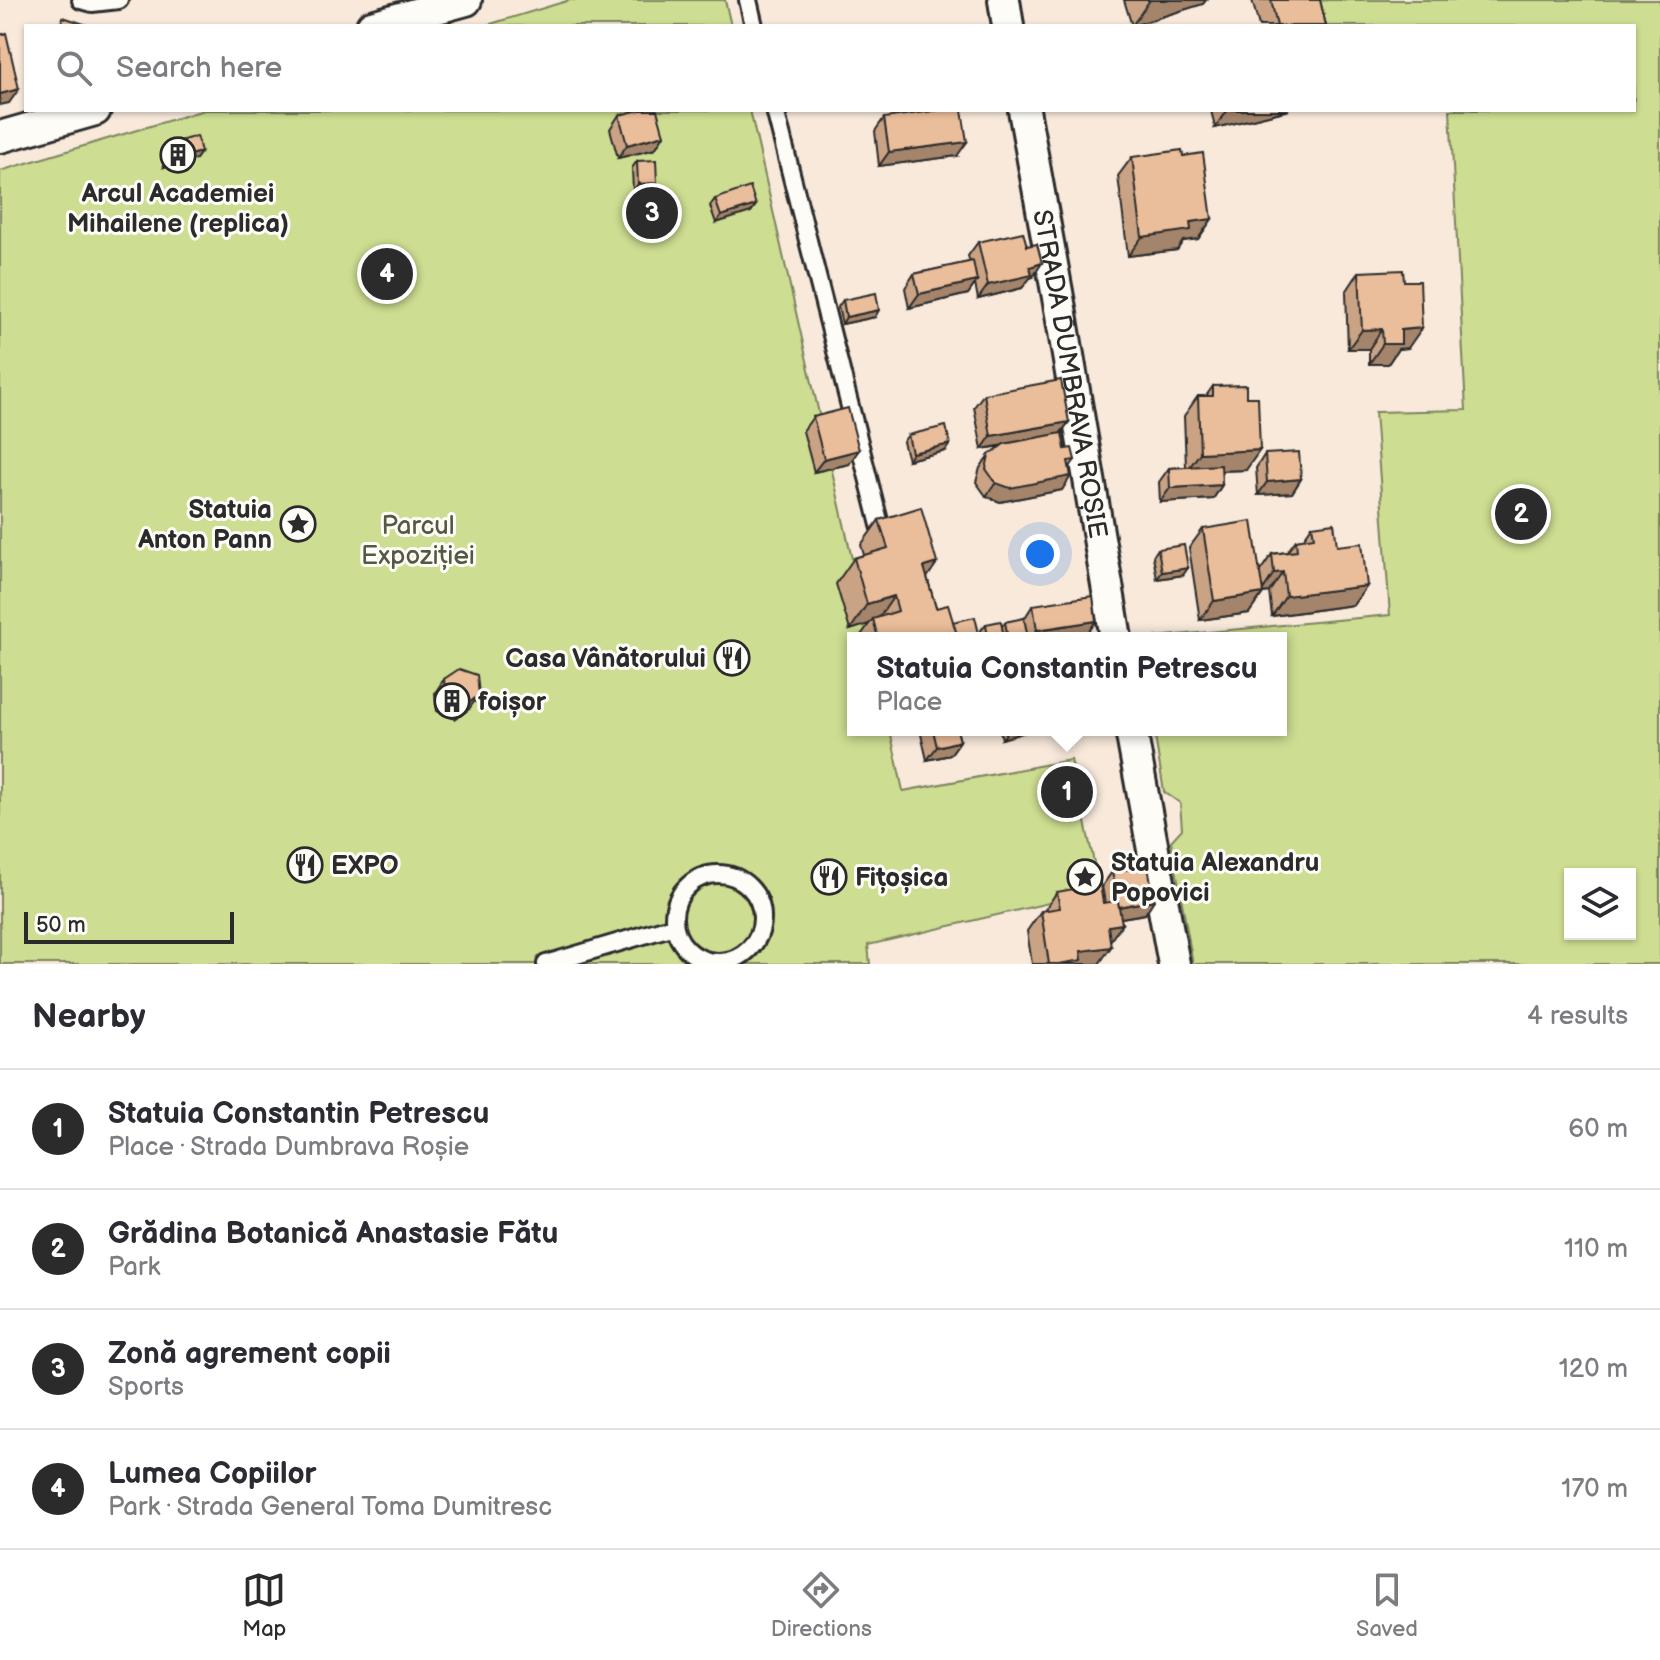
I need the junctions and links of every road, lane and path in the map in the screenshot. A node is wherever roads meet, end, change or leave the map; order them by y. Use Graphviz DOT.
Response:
graph roads {
  1 [pos="81,0"];
  2 [pos="119,0"];
  3 [pos="748,0"];
  4 [pos="1004,0"];
  5 [pos="456,1"];
  6 [pos="379,24"];
  7 [pos="754,24"];
  8 [pos="1008,24"];
  9 [pos="88,112"];
  10 [pos="776,112"];
  11 [pos="1024,112"];
  12 [pos="0,137"];
  13 [pos="880,525"];
  14 [pos="1115,632"];
  15 [pos="1132,736"];
  16 [pos="674,926"];
  17 [pos="546,964"];
  18 [pos="1174,964"];
  1 -- 2 [label="lane"];
  3 -- 7 [label="lane"];
  4 -- 8 [label="street"];
  5 -- 6 [label="street"];
  9 -- 12 [label="street"];
  10 -- 13 [label="lane"];
  11 -- 14 [label="street, STRADA DUMBRAVA ROȘIE"];
  15 -- 18 [label="street"];
  16 -- 16 [label="lane"];
  16 -- 17 [label="lane"];
}
